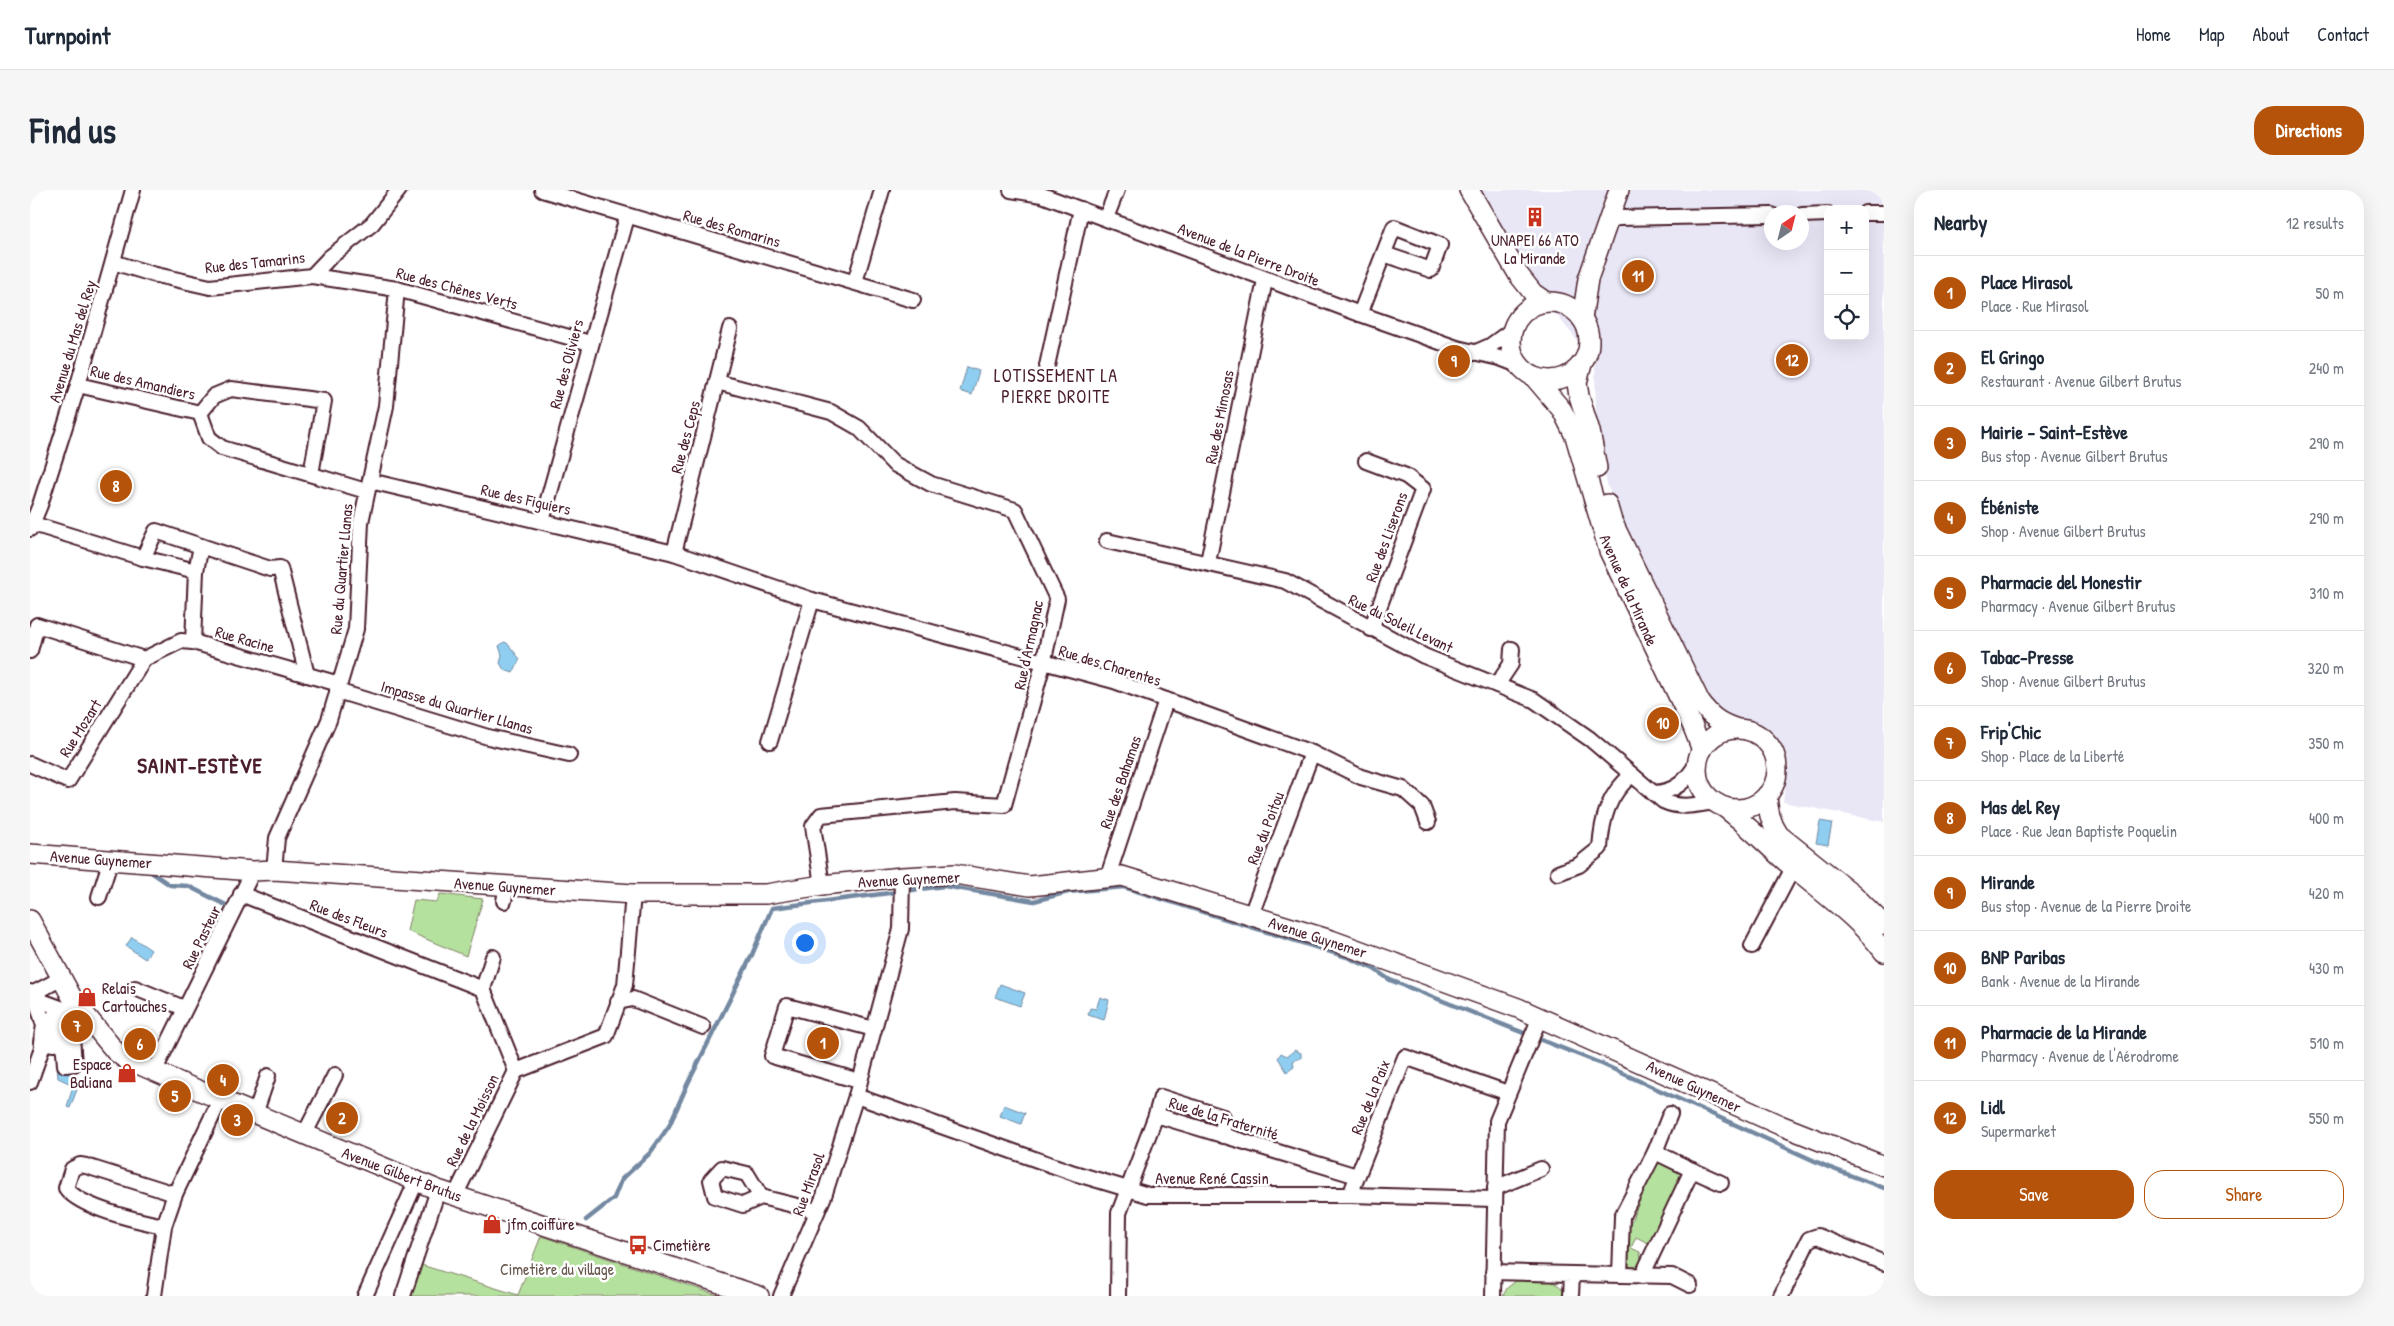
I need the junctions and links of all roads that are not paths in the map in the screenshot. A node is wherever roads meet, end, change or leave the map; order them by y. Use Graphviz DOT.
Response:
graph roads {
  1 [pos="132,190"];
  2 [pos="399,190"];
  3 [pos="542,190"];
  4 [pos="882,190"];
  5 [pos="1011,190"];
  6 [pos="1117,190"];
  7 [pos="1469,190"];
  8 [pos="1619,190"];
  9 [pos="1081,209"];
  10 [pos="1884,213"];
  11 [pos="1824,214"];
  12 [pos="1869,214"];
  13 [pos="1764,215"];
  14 [pos="1809,215"];
  15 [pos="627,217"];
  16 [pos="1106,218"];
  17 [pos="1608,221"];
  18 [pos="1384,254"];
  19 [pos="113,262"];
  20 [pos="1518,274"];
  21 [pos="312,276"];
  22 [pos="1588,279"];
  23 [pos="1265,280"];
  24 [pos="855,282"];
  25 [pos="397,289"];
  26 [pos="913,300"];
  27 [pos="1552,302"];
  28 [pos="1360,314"];
  29 [pos="1582,320"];
  30 [pos="1514,324"];
  31 [pos="730,329"];
  32 [pos="590,343"];
  33 [pos="1474,353"];
  34 [pos="1582,364"];
  35 [pos="1518,365"];
  36 [pos="1047,366"];
  37 [pos="1534,377"];
  38 [pos="717,382"];
  39 [pos="78,385"];
  40 [pos="200,413"];
  41 [pos="1366,461"];
  42 [pos="311,474"];
  43 [pos="368,486"];
  44 [pos="542,521"];
  45 [pos="32,527"];
  46 [pos="1107,541"];
  47 [pos="201,546"];
  48 [pos="674,553"];
  49 [pos="143,558"];
  50 [pos="1208,562"];
  51 [pos="196,571"];
  52 [pos="812,600"];
  53 [pos="1370,629"];
  54 [pos="193,642"];
  55 [pos="1512,649"];
  56 [pos="30,651"];
  57 [pos="144,659"];
  58 [pos="1044,664"];
  59 [pos="307,675"];
  60 [pos="1497,685"];
  61 [pos="338,687"];
  62 [pos="1166,700"];
  63 [pos="1735,728"];
  64 [pos="770,741"];
  65 [pos="1312,754"];
  66 [pos="569,755"];
  67 [pos="1700,756"];
  68 [pos="30,764"];
  69 [pos="1632,775"];
  70 [pos="1653,793"];
  71 [pos="1767,795"];
  72 [pos="1719,805"];
  73 [pos="1428,822"];
  74 [pos="30,854"];
  75 [pos="112,859"];
  76 [pos="1793,868"];
  77 [pos="274,870"];
  78 [pos="252,871"];
  79 [pos="1558,873"];
  80 [pos="1108,876"];
  81 [pos="822,885"];
  82 [pos="902,886"];
  83 [pos="241,894"];
  84 [pos="633,894"];
  85 [pos="99,898"];
  86 [pos="1251,915"];
  87 [pos="30,920"];
  88 [pos="1884,925"];
  89 [pos="1752,946"];
  90 [pos="1884,952"];
  91 [pos="494,957"];
  92 [pos="62,978"];
  93 [pos="135,988"];
  94 [pos="483,989"];
  95 [pos="30,992"];
  96 [pos="618,1002"];
  97 [pos="54,1005"];
  98 [pos="184,1008"];
  99 [pos="40,1021"];
  100 [pos="703,1027"];
  101 [pos="874,1030"];
  102 [pos="1534,1030"];
  103 [pos="46,1043"];
  104 [pos="516,1071"];
  105 [pos="154,1072"];
  106 [pos="335,1074"];
  107 [pos="268,1076"];
  108 [pos="859,1081"];
  109 [pos="30,1082"];
  110 [pos="1508,1093"];
  111 [pos="856,1096"];
  112 [pos="220,1100"];
  113 [pos="255,1114"];
  114 [pos="1670,1114"];
  115 [pos="1156,1116"];
  116 [pos="304,1135"];
  117 [pos="1223,1136"];
  118 [pos="1655,1152"];
  119 [pos="1884,1166"];
  120 [pos="1541,1169"];
  121 [pos="1692,1170"];
  122 [pos="1357,1176"];
  123 [pos="416,1182"];
  124 [pos="1721,1184"];
  125 [pos="1130,1188"];
  126 [pos="447,1193"];
  127 [pos="176,1194"];
  128 [pos="1495,1194"];
  129 [pos="1350,1195"];
  130 [pos="761,1197"];
  131 [pos="817,1212"];
  132 [pos="164,1226"];
  133 [pos="1884,1263"];
  134 [pos="1493,1272"];
  135 [pos="1572,1274"];
  136 [pos="1620,1275"];
  137 [pos="1642,1276"];
  138 [pos="1690,1285"];
  139 [pos="154,1296"];
  140 [pos="365,1296"];
  141 [pos="403,1296"];
  142 [pos="759,1296"];
  143 [pos="781,1296"];
  144 [pos="1118,1296"];
  145 [pos="1493,1296"];
  146 [pos="1571,1296"];
  147 [pos="1781,1296"];
  1 -- 19 [label="street, Avenue du Mas del Rey"];
  2 -- 21 [label="street, Rue des Tamarins"];
  3 -- 15 [label="street, Rue des Romarins"];
  4 -- 24 [label="street"];
  5 -- 9 [label="street, Avenue de la Pierre Droite"];
  6 -- 16 [label="street"];
  7 -- 20 [label="main road"];
  8 -- 17 [label="main road"];
  9 -- 16 [label="street, Avenue de la Pierre Droite"];
  9 -- 36 [label="street"];
  10 -- 12 [label="street"];
  11 -- 14 [label="street"];
  13 -- 17 [label="street"];
  15 -- 24 [label="street, Rue des Romarins"];
  15 -- 32 [label="street, Rue des Oliviers"];
  16 -- 23 [label="street, Avenue de la Pierre Droite"];
  17 -- 22 [label="main road"];
  18 -- 28 [label="street"];
  19 -- 21 [label="street, Rue des Tamarins"];
  19 -- 39 [label="street, Avenue du Mas del Rey"];
  20 -- 27 [label="main road"];
  20 -- 30 [label="main road"];
  21 -- 25 [label="street, Rue des Chênes Verts"];
  22 -- 27 [label="main road"];
  22 -- 29 [label="main road"];
  23 -- 28 [label="street, Avenue de la Pierre Droite"];
  23 -- 50 [label="street, Rue des Mimosas"];
  24 -- 26 [label="street, Rue des Romarins"];
  25 -- 32 [label="street, Rue des Chênes Verts"];
  25 -- 43 [label="street, Rue du Quartier Llanas"];
  27 -- 29 [label="main road"];
  27 -- 30 [label="main road"];
  28 -- 33 [label="street, Avenue de la Pierre Droite"];
  29 -- 34 [label="main road"];
  30 -- 33 [label="street"];
  30 -- 35 [label="main road"];
  31 -- 38 [label="street, Rue des Ceps"];
  32 -- 44 [label="street, Rue des Oliviers"];
  33 -- 35 [label="street, Avenue de la Pierre Droite"];
  34 -- 37 [label="main road"];
  34 -- 63 [label="main road, Avenue de la Mirande"];
  35 -- 37 [label="main road"];
  37 -- 67 [label="main road, Avenue de la Mirande"];
  38 -- 48 [label="street, Rue des Ceps"];
  38 -- 58 [label="street, Rue d'Armagnac"];
  39 -- 40 [label="street, Rue des Amandiers"];
  39 -- 45 [label="street, Avenue du Mas del Rey"];
  40 -- 42 [label="street, Rue des Amandiers"];
  40 -- 42 [label="street, Rue des Amandiers"];
  41 -- 53 [label="street, Rue des Liserons"];
  42 -- 43 [label="street, Rue des Amandiers"];
  43 -- 44 [label="street, Rue des Figuiers"];
  43 -- 61 [label="street, Rue du Quartier Llanas"];
  44 -- 48 [label="street, Rue des Figuiers"];
  45 -- 49 [label="street"];
  46 -- 50 [label="street, Rue du Soleil Levant"];
  47 -- 49 [label="street"];
  47 -- 51 [label="street"];
  47 -- 59 [label="street"];
  48 -- 52 [label="street, Rue des Charentes"];
  49 -- 51 [label="street"];
  50 -- 53 [label="street, Rue du Soleil Levant"];
  51 -- 54 [label="street"];
  52 -- 58 [label="street, Rue des Charentes"];
  52 -- 64 [label="street"];
  53 -- 60 [label="street, Rue du Soleil Levant"];
  54 -- 57 [label="street, Rue Racine"];
  54 -- 59 [label="street, Rue Racine"];
  55 -- 60 [label="street"];
  56 -- 57 [label="street"];
  57 -- 68 [label="street, Rue Mozart"];
  58 -- 62 [label="street, Rue des Charentes"];
  58 -- 81 [label="street, Rue d'Armagnac"];
  59 -- 61 [label="street, Rue Racine"];
  60 -- 69 [label="street, Rue du Soleil Levant"];
  61 -- 66 [label="street, Impasse du Quartier Llanas"];
  61 -- 77 [label="street, Rue du Quartier Llanas"];
  62 -- 65 [label="street, Rue des Charentes"];
  62 -- 80 [label="street, Rue des Bahamas"];
  63 -- 67 [label="main road"];
  63 -- 71 [label="main road"];
  65 -- 73 [label="street, Rue des Charentes"];
  65 -- 86 [label="street, Rue du Poitou"];
  67 -- 70 [label="street"];
  67 -- 72 [label="main road"];
  69 -- 70 [label="street, Rue du Soleil Levant"];
  69 -- 79 [label="street"];
  70 -- 72 [label="street, Rue du Soleil Levant"];
  71 -- 72 [label="main road"];
  71 -- 88 [label="main road"];
  72 -- 76 [label="main road"];
  74 -- 75 [label="main road, Avenue Guynemer"];
  75 -- 78 [label="main road, Avenue Guynemer"];
  75 -- 85 [label="street"];
  76 -- 89 [label="street"];
  76 -- 90 [label="main road"];
  77 -- 78 [label="main road, Avenue Guynemer"];
  77 -- 84 [label="main road, Avenue Guynemer"];
  78 -- 83 [label="street, Rue Pasteur"];
  80 -- 82 [label="main road, Avenue Guynemer"];
  80 -- 86 [label="main road, Avenue Guynemer"];
  81 -- 82 [label="main road, Avenue Guynemer"];
  81 -- 84 [label="main road, Avenue Guynemer"];
  82 -- 101 [label="street, Rue Mirasol"];
  83 -- 94 [label="street, Rue des Fleurs"];
  83 -- 98 [label="street, Rue Pasteur"];
  84 -- 96 [label="street, Rue de la Moisson"];
  86 -- 102 [label="main road, Avenue Guynemer"];
  87 -- 92 [label="main road, Avenue Gilbert Brutus"];
  91 -- 94 [label="street"];
  92 -- 95 [label="street"];
  92 -- 97 [label="street"];
  92 -- 105 [label="main road, Avenue Gilbert Brutus"];
  93 -- 98 [label="street"];
  94 -- 104 [label="street"];
  96 -- 100 [label="street"];
  96 -- 104 [label="street, Rue de la Moisson"];
  97 -- 99 [label="street"];
  97 -- 99 [label="street"];
  97 -- 103 [label="street"];
  98 -- 105 [label="street, Rue Pasteur"];
  99 -- 103 [label="street"];
  101 -- 108 [label="street, Rue Mirasol"];
  101 -- 108 [label="street"];
  102 -- 110 [label="street"];
  102 -- 119 [label="main road, Avenue Guynemer"];
  103 -- 109 [label="street"];
  104 -- 126 [label="street, Rue de la Moisson"];
  105 -- 112 [label="main road, Avenue Gilbert Brutus"];
  106 -- 116 [label="street"];
  107 -- 113 [label="street"];
  108 -- 111 [label="street, Rue Mirasol"];
  110 -- 122 [label="street, Rue de la Paix"];
  110 -- 128 [label="street"];
  111 -- 125 [label="street, Avenue René Cassin"];
  111 -- 131 [label="street, Rue Mirasol"];
  112 -- 113 [label="main road, Avenue Gilbert Brutus"];
  112 -- 127 [label="street"];
  113 -- 116 [label="main road, Avenue Gilbert Brutus"];
  114 -- 118 [label="street"];
  115 -- 117 [label="street, Rue de la Fraternité"];
  115 -- 117 [label="street"];
  115 -- 125 [label="street, Rue de la Fraternité"];
  116 -- 123 [label="main road, Avenue Gilbert Brutus"];
  117 -- 122 [label="street, Rue de la Fraternité"];
  118 -- 121 [label="street"];
  118 -- 136 [label="street"];
  120 -- 128 [label="street"];
  121 -- 124 [label="street"];
  121 -- 137 [label="street"];
  122 -- 129 [label="street, Rue de la Paix"];
  123 -- 126 [label="main road, Avenue Gilbert Brutus"];
  123 -- 140 [label="street"];
  125 -- 129 [label="street, Avenue René Cassin"];
  125 -- 144 [label="street, Rue de la Fraternité"];
  126 -- 141 [label="street, Rue de la Moisson"];
  126 -- 142 [label="main road, Avenue Gilbert Brutus"];
  127 -- 132 [label="street"];
  127 -- 132 [label="street"];
  128 -- 129 [label="street, Avenue René Cassin"];
  128 -- 134 [label="street"];
  130 -- 131 [label="street"];
  131 -- 143 [label="street, Rue Mirasol"];
  132 -- 139 [label="street"];
  133 -- 147 [label="street"];
  134 -- 135 [label="street"];
  134 -- 145 [label="street"];
  135 -- 136 [label="street"];
  135 -- 146 [label="street"];
  136 -- 137 [label="street"];
  137 -- 138 [label="street"];
}
